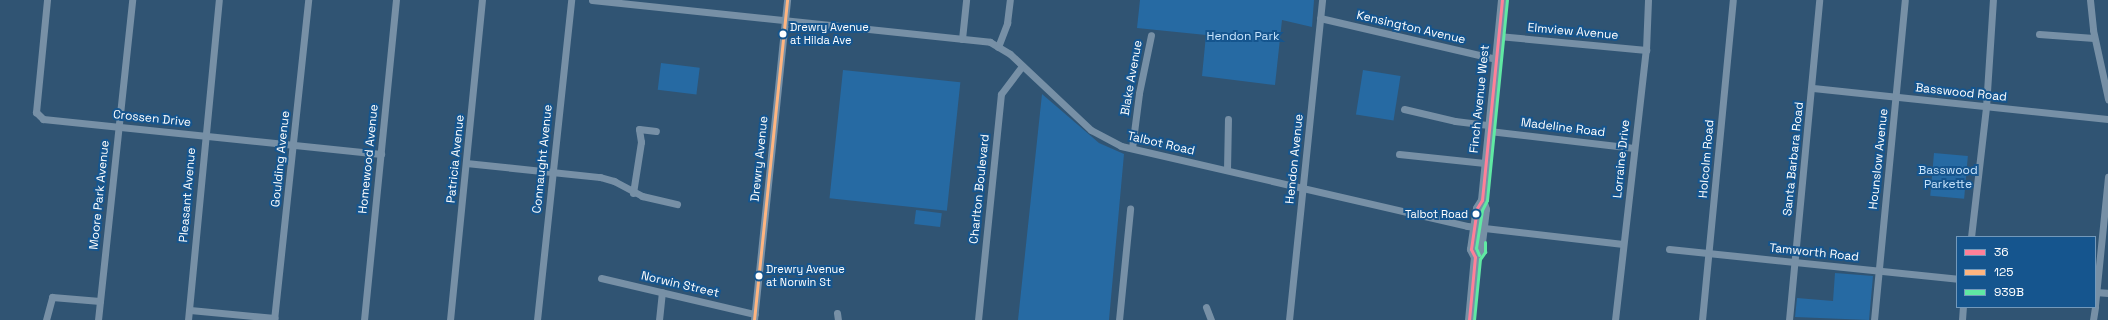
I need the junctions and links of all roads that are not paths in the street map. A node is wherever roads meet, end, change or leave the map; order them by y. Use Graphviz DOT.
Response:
graph roads {
  1 [pos="47,0"];
  2 [pos="132,0"];
  3 [pos="219,0"];
  4 [pos="308,0"];
  5 [pos="396,0"];
  6 [pos="482,0"];
  7 [pos="571,0"];
  8 [pos="592,0"];
  9 [pos="787,0"];
  10 [pos="966,0"];
  11 [pos="1010,0"];
  12 [pos="1322,0"];
  13 [pos="1502,0"];
  14 [pos="1648,0"];
  15 [pos="1733,0"];
  16 [pos="1819,0"];
  17 [pos="1905,0"];
  18 [pos="1993,0"];
  19 [pos="2090,0"];
  20 [pos="1320,18"];
  21 [pos="784,21"];
  22 [pos="2039,34"];
  23 [pos="1150,35"];
  24 [pos="1498,36"];
  25 [pos="2094,38"];
  26 [pos="962,39"];
  27 [pos="998,47"];
  28 [pos="1646,50"];
  29 [pos="1496,59"];
  30 [pos="1021,67"];
  31 [pos="1813,88"];
  32 [pos="1896,98"];
  33 [pos="2108,99"];
  34 [pos="1986,107"];
  35 [pos="1404,109"];
  36 [pos="2108,118"];
  37 [pos="1228,119"];
  38 [pos="118,128"];
  39 [pos="1489,128"];
  40 [pos="656,131"];
  41 [pos="204,136"];
  42 [pos="293,146"];
  43 [pos="1132,148"];
  44 [pos="1634,148"];
  45 [pos="381,154"];
  46 [pos="1399,154"];
  47 [pos="466,163"];
  48 [pos="1485,163"];
  49 [pos="1227,170"];
  50 [pos="553,172"];
  51 [pos="2108,177"];
  52 [pos="1303,187"];
  53 [pos="633,193"];
  54 [pos="677,204"];
  55 [pos="1130,209"];
  56 [pos="1478,228"];
  57 [pos="1971,236"];
  58 [pos="1624,244"];
  59 [pos="1669,249"];
  60 [pos="1710,253"];
  61 [pos="1794,262"];
  62 [pos="1879,271"];
  63 [pos="601,278"];
  64 [pos="1956,279"];
  65 [pos="662,292"];
  66 [pos="2096,292"];
  67 [pos="2108,293"];
  68 [pos="100,301"];
  69 [pos="1206,307"];
  70 [pos="1963,308"];
  71 [pos="2095,308"];
  72 [pos="190,310"];
  73 [pos="754,317"];
  74 [pos="275,319"];
  75 [pos="46,320"];
  76 [pos="98,320"];
  77 [pos="188,320"];
  78 [pos="364,320"];
  79 [pos="450,320"];
  80 [pos="537,320"];
  81 [pos="659,320"];
  82 [pos="978,320"];
  83 [pos="1119,320"];
  84 [pos="1210,320"];
  85 [pos="1289,320"];
  86 [pos="1469,320"];
  87 [pos="1615,320"];
  88 [pos="1702,320"];
  89 [pos="1789,320"];
  90 [pos="1874,320"];
  91 [pos="1962,320"];
  92 [pos="2094,320"];
  1 -- 38 [label="street, Crossen Drive"];
  2 -- 38 [label="street, Moore Park Avenue"];
  3 -- 41 [label="street, Pleasant Avenue"];
  4 -- 42 [label="street, Goulding Avenue"];
  5 -- 45 [label="street, Homewood Avenue"];
  6 -- 47 [label="street, Patricia Avenue"];
  7 -- 50 [label="street, Connaught Avenue"];
  8 -- 21 [label="street, Talbot Road"];
  9 -- 21 [label="street, Drewry Avenue"];
  10 -- 26 [label="street"];
  11 -- 27 [label="street"];
  12 -- 20 [label="street, Hendon Avenue"];
  13 -- 24 [label="main road, Finch Avenue West"];
  14 -- 28 [label="street, Lorraine Drive"];
  15 -- 60 [label="street, Holcolm Road"];
  16 -- 31 [label="street, Santa Barbara Road"];
  17 -- 32 [label="street, Hounslow Avenue"];
  18 -- 34 [label="street"];
  19 -- 25 [label="street"];
  20 -- 29 [label="street, Kensington Avenue"];
  20 -- 52 [label="street, Hendon Avenue"];
  21 -- 26 [label="street, Talbot Road"];
  21 -- 73 [label="street, Drewry Avenue"];
  22 -- 25 [label="street"];
  23 -- 43 [label="street, Blake Avenue"];
  24 -- 28 [label="street, Elmview Avenue"];
  24 -- 29 [label="main road, Finch Avenue West"];
  25 -- 33 [label="street"];
  26 -- 27 [label="street, Talbot Road"];
  27 -- 30 [label="street, Talbot Road"];
  28 -- 44 [label="street, Lorraine Drive"];
  29 -- 39 [label="main road, Finch Avenue West"];
  30 -- 43 [label="street, Talbot Road"];
  30 -- 82 [label="street, Charlton Boulevard"];
  31 -- 32 [label="street, Basswood Road"];
  31 -- 61 [label="street, Santa Barbara Road"];
  32 -- 34 [label="street, Basswood Road"];
  32 -- 62 [label="street, Hounslow Avenue"];
  34 -- 36 [label="street, Basswood Road"];
  34 -- 57 [label="street"];
  35 -- 39 [label="street, Madeline Road"];
  37 -- 49 [label="street"];
  38 -- 41 [label="street, Crossen Drive"];
  38 -- 68 [label="street, Moore Park Avenue"];
  39 -- 44 [label="street, Madeline Road"];
  39 -- 48 [label="main road, Finch Avenue West"];
  40 -- 53 [label="street"];
  41 -- 42 [label="street, Crossen Drive"];
  41 -- 72 [label="street, Pleasant Avenue"];
  42 -- 45 [label="street, Crossen Drive"];
  42 -- 74 [label="street, Goulding Avenue"];
  43 -- 49 [label="street, Talbot Road"];
  44 -- 58 [label="street, Lorraine Drive"];
  45 -- 78 [label="street, Homewood Avenue"];
  46 -- 48 [label="street"];
  47 -- 50 [label="street"];
  47 -- 79 [label="street, Patricia Avenue"];
  48 -- 56 [label="main road, Finch Avenue West"];
  49 -- 52 [label="street, Talbot Road"];
  50 -- 53 [label="street"];
  50 -- 80 [label="street, Connaught Avenue"];
  51 -- 66 [label="street"];
  52 -- 56 [label="street, Talbot Road"];
  52 -- 85 [label="street, Hendon Avenue"];
  53 -- 54 [label="street"];
  55 -- 83 [label="street"];
  56 -- 58 [label="street, Talbot Road"];
  56 -- 86 [label="main road, Finch Avenue West"];
  58 -- 87 [label="street, Lorraine Drive"];
  59 -- 60 [label="street, Tamworth Road"];
  60 -- 61 [label="street, Tamworth Road"];
  60 -- 88 [label="street, Holcolm Road"];
  61 -- 62 [label="street, Tamworth Road"];
  61 -- 89 [label="street, Santa Barbara Road"];
  62 -- 64 [label="street, Tamworth Road"];
  62 -- 90 [label="street, Hounslow Avenue"];
  63 -- 65 [label="street, Norwin Street"];
  65 -- 73 [label="street, Norwin Street"];
  65 -- 81 [label="street"];
  66 -- 67 [label="street"];
  68 -- 75 [label="street"];
  68 -- 76 [label="street, Moore Park Avenue"];
  69 -- 84 [label="street"];
  70 -- 91 [label="street"];
  71 -- 92 [label="street"];
  72 -- 74 [label="street"];
  72 -- 77 [label="street, Pleasant Avenue"];
}
